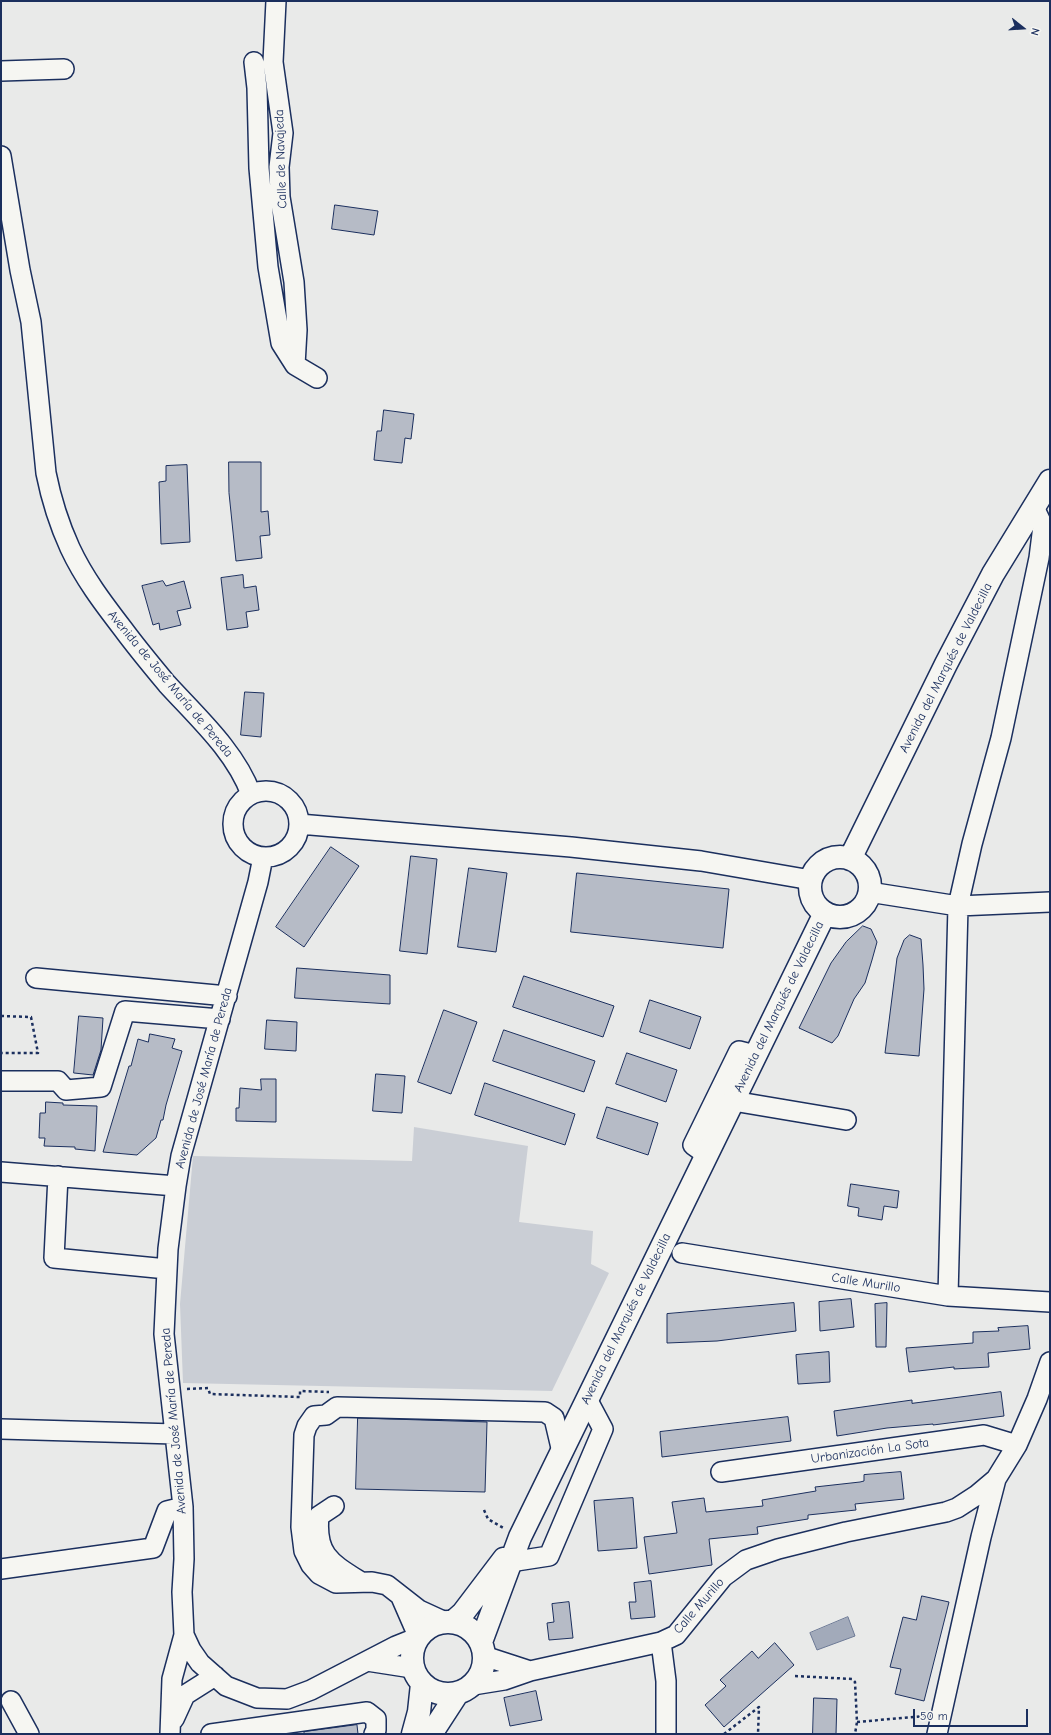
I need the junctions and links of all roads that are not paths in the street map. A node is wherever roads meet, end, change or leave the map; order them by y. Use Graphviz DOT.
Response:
graph roads {
  1 [pos="276,1"];
  2 [pos="254,62"];
  3 [pos="64,69"];
  4 [pos="1,71"];
  5 [pos="1,156"];
  6 [pos="295,365"];
  7 [pos="317,378"];
  8 [pos="1050,481"];
  9 [pos="1034,507"];
  10 [pos="251,794"];
  11 [pos="299,824"];
  12 [pos="263,857"];
  13 [pos="850,859"];
  14 [pos="811,880"];
  15 [pos="869,892"];
  16 [pos="1050,902"];
  17 [pos="958,906"];
  18 [pos="825,913"];
  19 [pos="36,978"];
  20 [pos="226,996"];
  21 [pos="220,1019"];
  22 [pos="755,1055"];
  23 [pos="1,1081"];
  24 [pos="733,1101"];
  25 [pos="846,1120"];
  26 [pos="707,1155"];
  27 [pos="1,1172"];
  28 [pos="58,1176"];
  29 [pos="176,1186"];
  30 [pos="682,1253"];
  31 [pos="167,1269"];
  32 [pos="948,1296"];
  33 [pos="1050,1302"];
  34 [pos="1050,1362"];
  35 [pos="587,1399"];
  36 [pos="1,1429"];
  37 [pos="175,1434"];
  38 [pos="1017,1445"];
  39 [pos="562,1452"];
  40 [pos="721,1472"];
  41 [pos="996,1479"];
  42 [pos="334,1506"];
  43 [pos="183,1507"];
  44 [pos="957,1508"];
  45 [pos="513,1533"];
  46 [pos="981,1537"];
  47 [pos="510,1562"];
  48 [pos="1,1569"];
  49 [pos="360,1582"];
  50 [pos="401,1597"];
  51 [pos="448,1621"];
  52 [pos="184,1634"];
  53 [pos="417,1637"];
  54 [pos="661,1642"];
  55 [pos="482,1649"];
  56 [pos="196,1657"];
  57 [pos="367,1661"];
  58 [pos="176,1663"];
  59 [pos="530,1671"];
  60 [pos="215,1676"];
  61 [pos="417,1676"];
  62 [pos="465,1689"];
  63 [pos="11,1701"];
  64 [pos="939,1727"];
  65 [pos="170,1731"];
  66 [pos="29,1734"];
  67 [pos="211,1734"];
  68 [pos="374,1734"];
  69 [pos="413,1734"];
  70 [pos="431,1734"];
  71 [pos="666,1734"];
  1 -- 6 [label="street, Calle de Navajeda"];
  2 -- 6 [label="street"];
  3 -- 4 [label="street"];
  5 -- 10 [label="street, Avenida de José María de Pereda"];
  6 -- 7 [label="street"];
  8 -- 9 [label="main road, Avenida del Marqués de Valdecilla"];
  9 -- 13 [label="main road, Avenida del Marqués de Valdecilla"];
  9 -- 17 [label="street"];
  10 -- 11 [label="street"];
  10 -- 12 [label="street"];
  11 -- 12 [label="street"];
  11 -- 14 [label="street"];
  12 -- 20 [label="street, Avenida de José María de Pereda"];
  13 -- 14 [label="main road"];
  13 -- 15 [label="main road"];
  14 -- 18 [label="main road"];
  15 -- 17 [label="street"];
  15 -- 18 [label="main road"];
  16 -- 17 [label="street"];
  17 -- 32 [label="street"];
  18 -- 22 [label="main road, Avenida del Marqués de Valdecilla"];
  19 -- 20 [label="street"];
  20 -- 21 [label="street, Avenida de José María de Pereda"];
  21 -- 23 [label="street"];
  21 -- 29 [label="street, Avenida de José María de Pereda"];
  22 -- 24 [label="main road, Avenida del Marqués de Valdecilla"];
  22 -- 26 [label="street"];
  24 -- 25 [label="street, Avenida del Marqués de Valdecilla"];
  24 -- 26 [label="main road, Avenida del Marqués de Valdecilla"];
  26 -- 35 [label="main road, Avenida del Marqués de Valdecilla"];
  27 -- 28 [label="street"];
  28 -- 29 [label="street"];
  28 -- 31 [label="street"];
  29 -- 31 [label="street, Avenida de José María de Pereda"];
  30 -- 32 [label="street, Calle Murillo"];
  31 -- 37 [label="street, Avenida de José María de Pereda"];
  32 -- 33 [label="street, Calle Murillo"];
  34 -- 38 [label="street, Calle Murillo"];
  35 -- 39 [label="main road, Avenida del Marqués de Valdecilla"];
  35 -- 47 [label="street"];
  36 -- 37 [label="street"];
  37 -- 43 [label="street, Avenida de José María de Pereda"];
  38 -- 40 [label="street, Urbanización La Sota"];
  38 -- 41 [label="street, Calle Murillo"];
  39 -- 45 [label="main road, Avenida del Marqués de Valdecilla"];
  39 -- 49 [label="street"];
  41 -- 44 [label="street, Calle Murillo"];
  41 -- 46 [label="street, Calle Murillo"];
  42 -- 49 [label="street"];
  43 -- 48 [label="street"];
  43 -- 52 [label="street, Avenida de José María de Pereda"];
  44 -- 46 [label="street"];
  44 -- 54 [label="street, Calle Murillo"];
  45 -- 47 [label="main road, Avenida del Marqués de Valdecilla"];
  45 -- 51 [label="main road, Avenida del Marqués de Valdecilla"];
  46 -- 64 [label="street, Calle Murillo"];
  47 -- 55 [label="main road, Avenida del Marqués de Valdecilla"];
  49 -- 50 [label="street"];
  50 -- 51 [label="street"];
  50 -- 53 [label="street"];
  51 -- 53 [label="main road"];
  51 -- 55 [label="main road"];
  52 -- 56 [label="street, Avenida de José María de Pereda"];
  52 -- 58 [label="street"];
  53 -- 57 [label="street, Avenida de José María de Pereda"];
  53 -- 61 [label="main road"];
  54 -- 59 [label="street, Calle Murillo"];
  54 -- 71 [label="street"];
  55 -- 59 [label="street"];
  55 -- 62 [label="main road"];
  56 -- 58 [label="street"];
  56 -- 60 [label="street, Avenida de José María de Pereda"];
  57 -- 60 [label="street, Avenida de José María de Pereda"];
  57 -- 61 [label="street"];
  58 -- 65 [label="street"];
  59 -- 62 [label="street, Calle Murillo"];
  60 -- 65 [label="street"];
  61 -- 62 [label="main road"];
  61 -- 69 [label="main road"];
  62 -- 70 [label="main road"];
  63 -- 66 [label="street"];
  67 -- 68 [label="street"];
}
